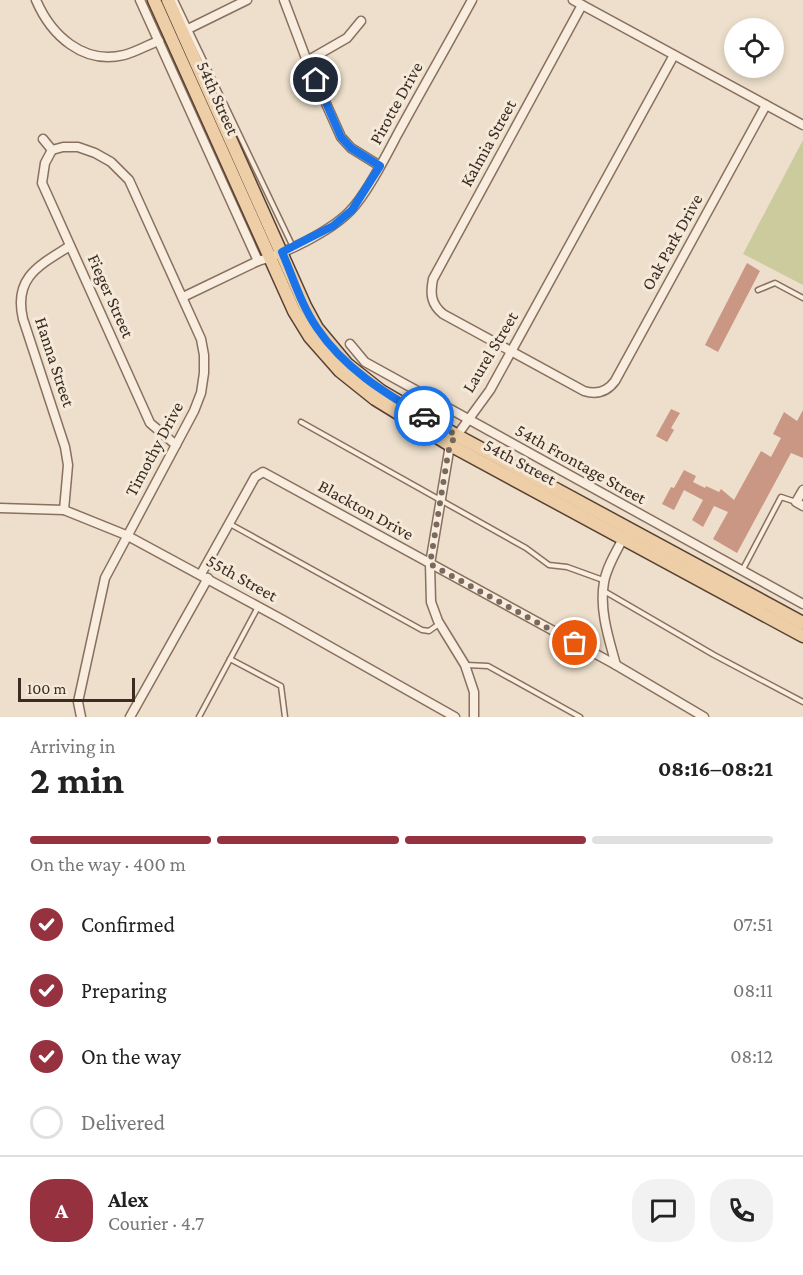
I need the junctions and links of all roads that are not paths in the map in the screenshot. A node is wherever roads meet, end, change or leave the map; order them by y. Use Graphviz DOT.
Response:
graph roads {
  1 [pos="36,0"];
  2 [pos="140,0"];
  3 [pos="154,0"];
  4 [pos="168,0"];
  5 [pos="175,0"];
  6 [pos="247,0"];
  7 [pos="284,0"];
  8 [pos="472,0"];
  9 [pos="573,0"];
  10 [pos="582,5"];
  11 [pos="361,21"];
  12 [pos="188,29"];
  13 [pos="159,41"];
  14 [pos="674,55"];
  15 [pos="307,61"];
  16 [pos="766,105"];
  17 [pos="803,125"];
  18 [pos="43,139"];
  19 [pos="52,150"];
  20 [pos="380,166"];
  21 [pos="70,246"];
  22 [pos="287,249"];
  23 [pos="263,259"];
  24 [pos="758,290"];
  25 [pos="183,297"];
  26 [pos="803,298"];
  27 [pos="350,344"];
  28 [pos="512,351"];
  29 [pos="466,420"];
  30 [pos="301,422"];
  31 [pos="453,440"];
  32 [pos="176,445"];
  33 [pos="803,490"];
  34 [pos="440,500"];
  35 [pos="800,504"];
  36 [pos="0,508"];
  37 [pos="64,510"];
  38 [pos="228,523"];
  39 [pos="626,532"];
  40 [pos="126,535"];
  41 [pos="430,564"];
  42 [pos="742,571"];
  43 [pos="204,576"];
  44 [pos="603,585"];
  45 [pos="803,604"];
  46 [pos="258,607"];
  47 [pos="803,623"];
  48 [pos="440,624"];
  49 [pos="803,636"];
  50 [pos="230,659"];
  51 [pos="465,665"];
  52 [pos="616,665"];
  53 [pos="803,702"];
  54 [pos="81,717"];
  55 [pos="130,717"];
  56 [pos="199,717"];
  57 [pos="285,717"];
  58 [pos="455,717"];
  59 [pos="474,717"];
  60 [pos="580,717"];
  61 [pos="704,717"];
  1 -- 13 [label="street"];
  2 -- 13 [label="street"];
  3 -- 23 [label="main road, 54th Street"];
  4 -- 22 [label="main road, 54th Street"];
  5 -- 12 [label="lane"];
  6 -- 12 [label="street"];
  7 -- 15 [label="street"];
  8 -- 20 [label="street, Pirotte Drive"];
  9 -- 10 [label="street"];
  10 -- 14 [label="street"];
  10 -- 28 [label="street, Kalmia Street"];
  11 -- 15 [label="street"];
  12 -- 22 [label="lane"];
  13 -- 23 [label="street"];
  14 -- 16 [label="street"];
  14 -- 28 [label="street, Laurel Street"];
  15 -- 20 [label="street"];
  16 -- 17 [label="street"];
  16 -- 28 [label="street, Oak Park Drive"];
  18 -- 19 [label="street"];
  19 -- 21 [label="street, Fieger Street"];
  19 -- 25 [label="street, Timothy Drive"];
  20 -- 22 [label="street, Pirotte Drive"];
  21 -- 32 [label="street, Fieger Street"];
  21 -- 37 [label="street, Hanna Street"];
  22 -- 23 [label="street, Pirotte Drive"];
  22 -- 31 [label="main road, 54th Street"];
  23 -- 25 [label="street, Pirotte Drive"];
  23 -- 31 [label="main road, 54th Street"];
  24 -- 26 [label="lane"];
  25 -- 32 [label="street, Timothy Drive"];
  27 -- 29 [label="street, 54th Frontage Street"];
  28 -- 29 [label="street, Laurel Street"];
  29 -- 31 [label="street, Laurel Street"];
  29 -- 42 [label="street, 54th Frontage Street"];
  30 -- 34 [label="lane"];
  31 -- 34 [label="street, Laurel Street"];
  31 -- 39 [label="main road, 54th Street"];
  32 -- 40 [label="street, Timothy Drive"];
  33 -- 35 [label="street"];
  34 -- 41 [label="street, Laurel Street"];
  34 -- 44 [label="lane"];
  35 -- 42 [label="lane"];
  36 -- 37 [label="street, 55th Street"];
  37 -- 40 [label="street, 55th Street"];
  38 -- 41 [label="street, Blackton Drive"];
  38 -- 43 [label="street"];
  38 -- 48 [label="lane"];
  39 -- 44 [label="street"];
  39 -- 47 [label="main road, 54th Street"];
  39 -- 49 [label="main road, 54th Street"];
  40 -- 43 [label="street, 55th Street"];
  40 -- 54 [label="street, Timothy Drive"];
  41 -- 48 [label="street, Laurel Street"];
  41 -- 52 [label="street, Blackton Drive"];
  42 -- 45 [label="street, 54th Frontage Street"];
  43 -- 46 [label="street, 55th Street"];
  43 -- 55 [label="street"];
  44 -- 52 [label="street"];
  44 -- 53 [label="lane"];
  46 -- 50 [label="lane"];
  46 -- 58 [label="street, 55th Street"];
  48 -- 51 [label="street, Laurel Street"];
  50 -- 56 [label="lane"];
  50 -- 57 [label="lane"];
  51 -- 59 [label="street, Laurel Street"];
  51 -- 60 [label="lane"];
  52 -- 61 [label="street, Blackton Drive"];
}
